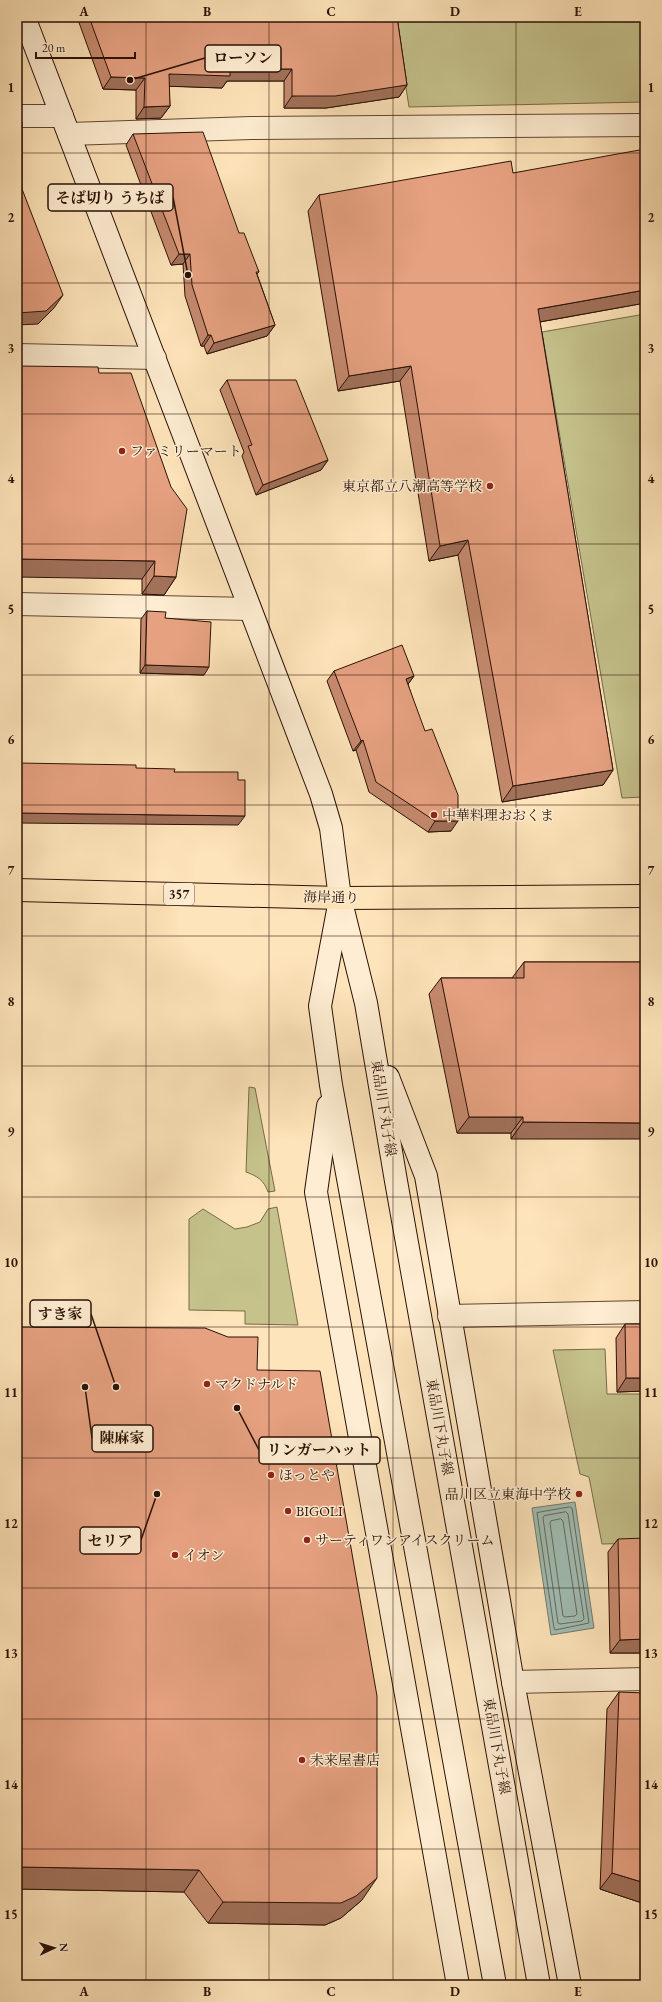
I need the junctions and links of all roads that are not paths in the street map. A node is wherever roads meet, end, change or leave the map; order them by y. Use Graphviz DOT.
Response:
graph roads {
  1 [pos="24,17"];
  2 [pos="17,116"];
  3 [pos="65,125"];
  4 [pos="645,125"];
  5 [pos="17,355"];
  6 [pos="155,358"];
  7 [pos="17,604"];
  8 [pos="250,609"];
  9 [pos="17,890"];
  10 [pos="645,896"];
  11 [pos="340,898"];
  12 [pos="371,1033"];
  13 [pos="331,1085"];
  14 [pos="645,1312"];
  15 [pos="449,1316"];
  16 [pos="645,1679"];
  17 [pos="513,1682"];
  18 [pos="458,1985"];
  19 [pos="495,1985"];
  20 [pos="539,1985"];
  21 [pos="570,1985"];
  1 -- 3 [label="main road"];
  2 -- 3 [label="main road"];
  3 -- 4 [label="main road"];
  3 -- 6 [label="main road"];
  5 -- 6 [label="main road"];
  6 -- 8 [label="main road"];
  7 -- 8 [label="main road"];
  8 -- 11 [label="main road"];
  9 -- 11 [label="highway, 海岸通り / 357"];
  10 -- 11 [label="highway, 海岸通り / 357"];
  11 -- 12 [label="main road"];
  11 -- 13 [label="main road"];
  12 -- 15 [label="main road"];
  12 -- 20 [label="main road, 東品川下丸子線"];
  13 -- 18 [label="main road"];
  13 -- 19 [label="main road"];
  14 -- 15 [label="main road"];
  15 -- 17 [label="main road"];
  16 -- 17 [label="main road"];
  17 -- 21 [label="main road"];
}
